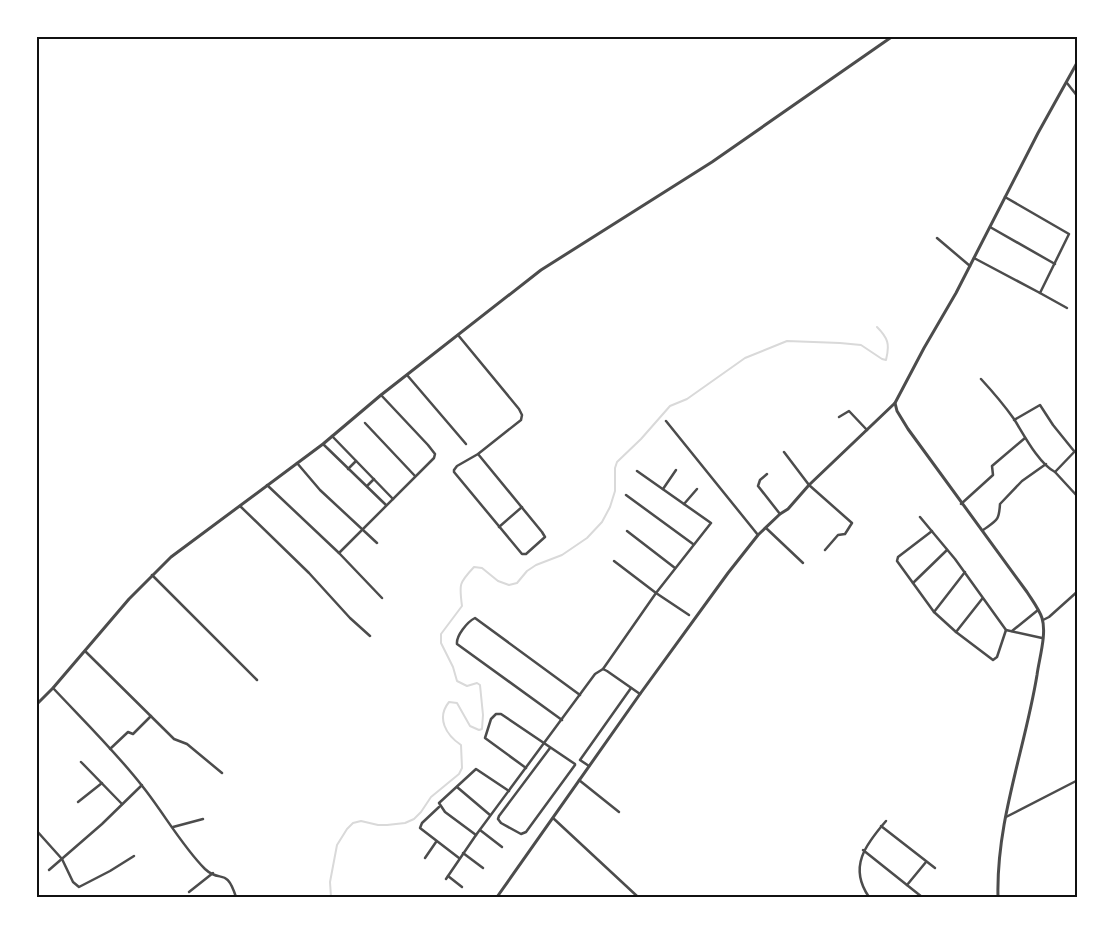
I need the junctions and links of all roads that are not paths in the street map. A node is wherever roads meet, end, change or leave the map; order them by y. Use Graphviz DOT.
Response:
graph roads {
  1 [pos="893,36"];
  2 [pos="1078,60"];
  3 [pos="1066,82"];
  4 [pos="1078,97"];
  5 [pos="1005,197"];
  6 [pos="990,226"];
  7 [pos="937,238"];
  8 [pos="974,258"];
  9 [pos="1055,264"];
  10 [pos="970,266"];
  11 [pos="1040,293"];
  12 [pos="1067,308"];
  13 [pos="458,335"];
  14 [pos="407,375"];
  15 [pos="981,379"];
  16 [pos="381,395"];
  17 [pos="895,403"];
  18 [pos="839,417"];
  19 [pos="1014,420"];
  20 [pos="666,421"];
  21 [pos="365,423"];
  22 [pos="867,430"];
  23 [pos="332,436"];
  24 [pos="1025,438"];
  25 [pos="322,444"];
  26 [pos="466,444"];
  27 [pos="1078,448"];
  28 [pos="1074,451"];
  29 [pos="784,452"];
  30 [pos="478,454"];
  31 [pos="356,461"];
  32 [pos="296,462"];
  33 [pos="1046,464"];
  34 [pos="348,469"];
  35 [pos="676,470"];
  36 [pos="637,471"];
  37 [pos="1055,472"];
  38 [pos="767,474"];
  39 [pos="415,476"];
  40 [pos="374,479"];
  41 [pos="266,485"];
  42 [pos="810,485"];
  43 [pos="367,486"];
  44 [pos="663,489"];
  45 [pos="697,489"];
  46 [pos="626,495"];
  47 [pos="1078,497"];
  48 [pos="393,499"];
  49 [pos="684,504"];
  50 [pos="961,504"];
  51 [pos="386,505"];
  52 [pos="240,506"];
  53 [pos="522,507"];
  54 [pos="780,514"];
  55 [pos="920,517"];
  56 [pos="499,527"];
  57 [pos="766,528"];
  58 [pos="361,529"];
  59 [pos="627,530"];
  60 [pos="983,530"];
  61 [pos="932,531"];
  62 [pos="758,535"];
  63 [pos="377,543"];
  64 [pos="693,544"];
  65 [pos="825,550"];
  66 [pos="947,550"];
  67 [pos="339,553"];
  68 [pos="614,561"];
  69 [pos="803,563"];
  70 [pos="675,568"];
  71 [pos="965,572"];
  72 [pos="152,575"];
  73 [pos="913,583"];
  74 [pos="1078,591"];
  75 [pos="656,593"];
  76 [pos="382,598"];
  77 [pos="982,599"];
  78 [pos="1038,610"];
  79 [pos="934,612"];
  80 [pos="689,615"];
  81 [pos="1043,620"];
  82 [pos="1006,630"];
  83 [pos="1012,631"];
  84 [pos="956,632"];
  85 [pos="370,636"];
  86 [pos="1042,638"];
  87 [pos="85,651"];
  88 [pos="603,669"];
  89 [pos="257,680"];
  90 [pos="53,688"];
  91 [pos="632,688"];
  92 [pos="640,694"];
  93 [pos="580,695"];
  94 [pos="36,705"];
  95 [pos="151,716"];
  96 [pos="562,720"];
  97 [pos="544,744"];
  98 [pos="550,748"];
  99 [pos="110,749"];
  100 [pos="82,762"];
  101 [pos="589,766"];
  102 [pos="526,768"];
  103 [pos="222,773"];
  104 [pos="579,780"];
  105 [pos="1078,780"];
  106 [pos="102,784"];
  107 [pos="142,785"];
  108 [pos="457,787"];
  109 [pos="509,791"];
  110 [pos="78,802"];
  111 [pos="122,804"];
  112 [pos="440,807"];
  113 [pos="619,812"];
  114 [pos="491,815"];
  115 [pos="552,817"];
  116 [pos="1006,817"];
  117 [pos="203,818"];
  118 [pos="886,821"];
  119 [pos="881,826"];
  120 [pos="173,827"];
  121 [pos="36,830"];
  122 [pos="480,830"];
  123 [pos="476,835"];
  124 [pos="436,842"];
  125 [pos="502,847"];
  126 [pos="863,850"];
  127 [pos="463,853"];
  128 [pos="134,856"];
  129 [pos="425,858"];
  130 [pos="459,858"];
  131 [pos="62,859"];
  132 [pos="926,862"];
  133 [pos="483,868"];
  134 [pos="935,868"];
  135 [pos="48,870"];
  136 [pos="213,873"];
  137 [pos="907,885"];
  138 [pos="462,887"];
  139 [pos="189,892"];
  140 [pos="236,897"];
  141 [pos="497,897"];
  142 [pos="638,897"];
  143 [pos="869,897"];
  144 [pos="922,897"];
  145 [pos="998,897"];
  1 -- 13 [label="street"];
  2 -- 3 [label="street"];
  3 -- 4 [label="street"];
  3 -- 5 [label="street"];
  5 -- 6 [label="street"];
  5 -- 9 [label="street"];
  6 -- 8 [label="street"];
  6 -- 9 [label="street"];
  7 -- 10 [label="street"];
  8 -- 10 [label="street"];
  8 -- 11 [label="street"];
  9 -- 11 [label="street"];
  10 -- 17 [label="street"];
  11 -- 12 [label="street"];
  13 -- 14 [label="street"];
  13 -- 30 [label="street"];
  14 -- 16 [label="street"];
  14 -- 26 [label="street"];
  15 -- 19 [label="street"];
  16 -- 23 [label="street"];
  16 -- 39 [label="street"];
  17 -- 22 [label="street"];
  17 -- 50 [label="street"];
  18 -- 22 [label="street"];
  19 -- 24 [label="street"];
  19 -- 28 [label="street"];
  20 -- 62 [label="street"];
  21 -- 39 [label="street"];
  22 -- 42 [label="street"];
  23 -- 25 [label="street"];
  23 -- 31 [label="street"];
  24 -- 33 [label="street"];
  24 -- 50 [label="street"];
  25 -- 32 [label="street"];
  25 -- 34 [label="street"];
  27 -- 28 [label="street"];
  28 -- 37 [label="street"];
  29 -- 42 [label="street"];
  30 -- 53 [label="street"];
  30 -- 56 [label="street"];
  31 -- 34 [label="street"];
  31 -- 40 [label="street"];
  32 -- 41 [label="street"];
  32 -- 58 [label="street"];
  33 -- 37 [label="street"];
  33 -- 60 [label="street"];
  34 -- 43 [label="street"];
  35 -- 44 [label="street"];
  36 -- 44 [label="street"];
  37 -- 47 [label="street"];
  38 -- 54 [label="street"];
  39 -- 48 [label="street"];
  40 -- 43 [label="street"];
  40 -- 48 [label="street"];
  41 -- 52 [label="street"];
  41 -- 67 [label="street"];
  42 -- 54 [label="street"];
  42 -- 65 [label="street"];
  43 -- 51 [label="street"];
  44 -- 49 [label="street"];
  45 -- 49 [label="street"];
  46 -- 64 [label="street"];
  48 -- 51 [label="street"];
  49 -- 64 [label="street"];
  50 -- 60 [label="street"];
  51 -- 58 [label="street"];
  52 -- 72 [label="street"];
  52 -- 85 [label="street"];
  53 -- 56 [label="street"];
  53 -- 56 [label="street"];
  54 -- 57 [label="street"];
  55 -- 61 [label="street"];
  57 -- 62 [label="street"];
  57 -- 69 [label="street"];
  58 -- 63 [label="street"];
  58 -- 67 [label="street"];
  59 -- 70 [label="street"];
  60 -- 78 [label="street"];
  61 -- 66 [label="street"];
  61 -- 73 [label="street"];
  62 -- 92 [label="street"];
  64 -- 70 [label="street"];
  66 -- 71 [label="street"];
  66 -- 73 [label="street"];
  67 -- 76 [label="street"];
  68 -- 75 [label="street"];
  70 -- 75 [label="street"];
  71 -- 77 [label="street"];
  71 -- 79 [label="street"];
  72 -- 87 [label="street"];
  72 -- 89 [label="street"];
  73 -- 79 [label="street"];
  74 -- 81 [label="street"];
  75 -- 80 [label="street"];
  75 -- 88 [label="street"];
  77 -- 82 [label="street"];
  77 -- 84 [label="street"];
  78 -- 81 [label="street"];
  78 -- 83 [label="street"];
  79 -- 84 [label="street"];
  81 -- 86 [label="street"];
  82 -- 83 [label="street"];
  82 -- 84 [label="street"];
  83 -- 86 [label="street"];
  86 -- 116 [label="street"];
  87 -- 90 [label="street"];
  87 -- 95 [label="street"];
  88 -- 91 [label="street"];
  88 -- 93 [label="street"];
  90 -- 94 [label="street"];
  90 -- 99 [label="street"];
  91 -- 92 [label="street"];
  91 -- 101 [label="street"];
  92 -- 101 [label="street"];
  93 -- 96 [label="street"];
  93 -- 96 [label="street"];
  95 -- 99 [label="street"];
  95 -- 103 [label="street"];
  96 -- 97 [label="street"];
  97 -- 98 [label="street"];
  97 -- 102 [label="street"];
  97 -- 102 [label="street"];
  98 -- 98 [label="street"];
  99 -- 107 [label="street"];
  100 -- 106 [label="street"];
  101 -- 104 [label="street"];
  102 -- 109 [label="street"];
  104 -- 113 [label="street"];
  104 -- 115 [label="street"];
  105 -- 116 [label="street"];
  106 -- 110 [label="street"];
  106 -- 111 [label="street"];
  107 -- 111 [label="street"];
  107 -- 120 [label="street"];
  108 -- 109 [label="street"];
  108 -- 112 [label="street"];
  108 -- 114 [label="street"];
  109 -- 114 [label="street"];
  111 -- 131 [label="street"];
  112 -- 123 [label="street"];
  112 -- 124 [label="street"];
  114 -- 122 [label="street"];
  115 -- 141 [label="street"];
  115 -- 142 [label="street"];
  116 -- 145 [label="street"];
  117 -- 120 [label="street"];
  118 -- 119 [label="street"];
  119 -- 126 [label="street"];
  119 -- 132 [label="street"];
  120 -- 136 [label="street"];
  121 -- 131 [label="street"];
  122 -- 123 [label="street"];
  122 -- 125 [label="street"];
  123 -- 127 [label="street"];
  124 -- 129 [label="street"];
  124 -- 130 [label="street"];
  126 -- 137 [label="street"];
  126 -- 143 [label="street"];
  127 -- 130 [label="street"];
  127 -- 133 [label="street"];
  128 -- 131 [label="street"];
  130 -- 138 [label="street"];
  131 -- 135 [label="street"];
  132 -- 134 [label="street"];
  132 -- 137 [label="street"];
  136 -- 139 [label="street"];
  136 -- 140 [label="street"];
  137 -- 144 [label="street"];
}
